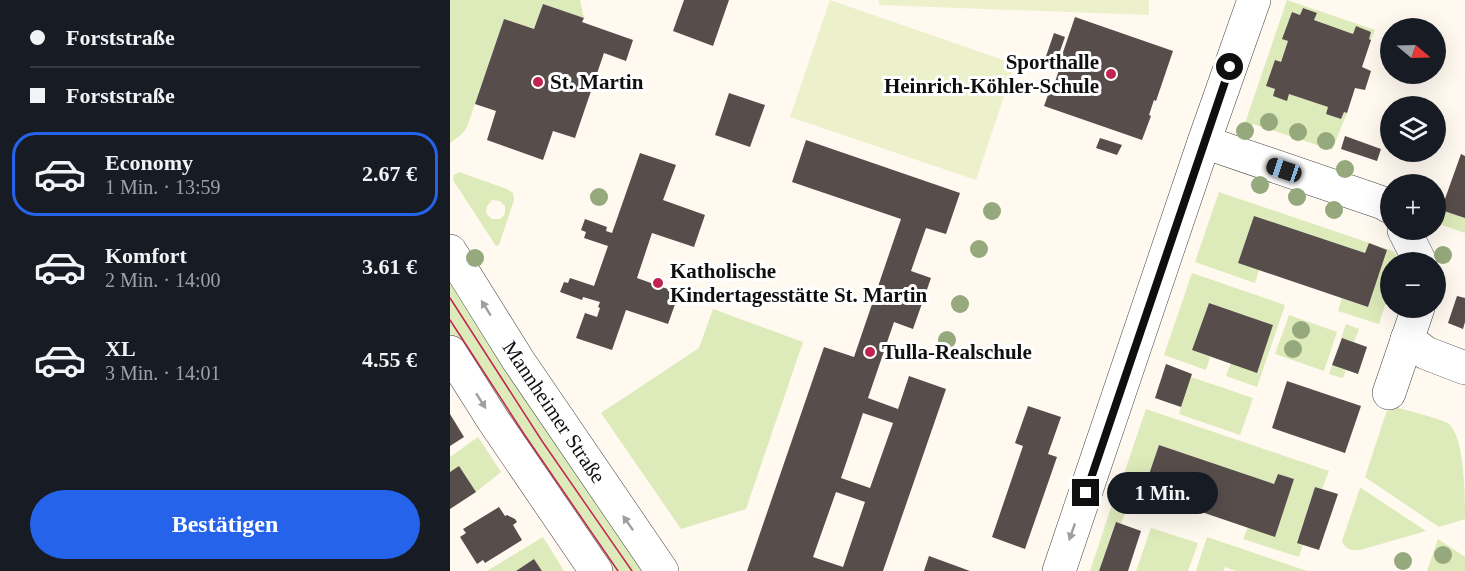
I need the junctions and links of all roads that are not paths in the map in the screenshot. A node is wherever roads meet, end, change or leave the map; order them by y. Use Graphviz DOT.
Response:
graph roads {
  1 [pos="1254,0"];
  2 [pos="1204,142"];
  3 [pos="1380,202"];
  4 [pos="450,251"];
  5 [pos="1414,318"];
  6 [pos="1407,339"];
  7 [pos="450,352"];
  8 [pos="1465,368"];
  9 [pos="1389,393"];
  10 [pos="596,571"];
  11 [pos="662,571"];
  12 [pos="1059,571"];
  1 -- 2 [label="street"];
  2 -- 3 [label="street"];
  2 -- 12 [label="street, one-way"];
  11 -- 4 [label="street, Mannheimer Straße, one-way"];
  5 -- 6 [label="street"];
  6 -- 8 [label="street"];
  6 -- 9 [label="street"];
  7 -- 10 [label="street, one-way"];
}
